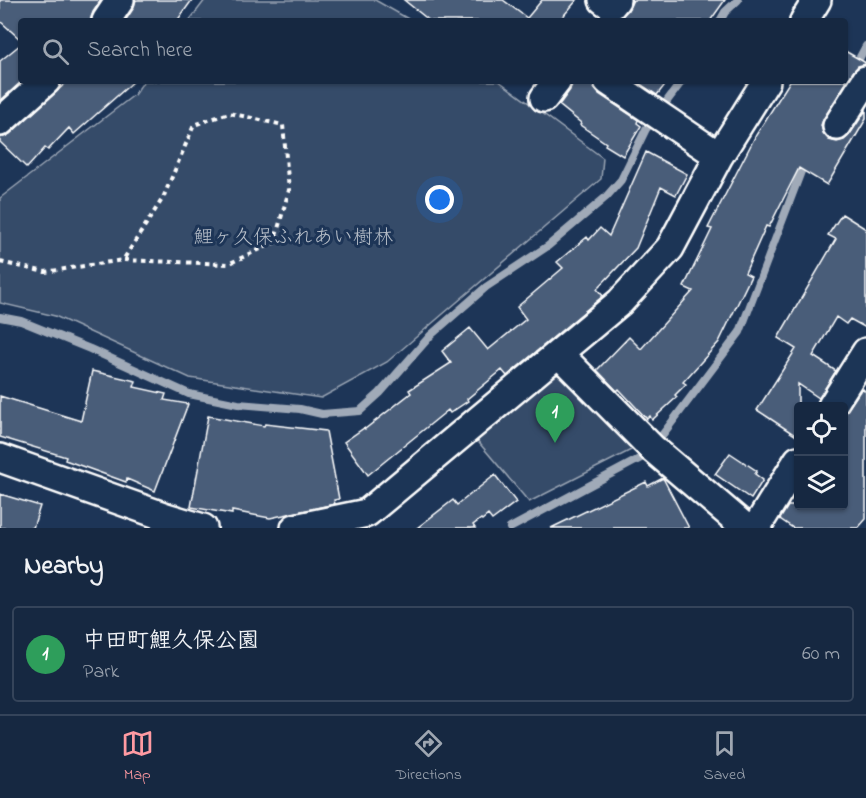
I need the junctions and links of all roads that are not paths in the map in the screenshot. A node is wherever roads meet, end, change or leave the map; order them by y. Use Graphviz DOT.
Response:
graph roads {
  1 [pos="120,0"];
  2 [pos="817,0"];
  3 [pos="107,18"];
  4 [pos="806,18"];
  5 [pos="866,80"];
  6 [pos="43,84"];
  7 [pos="612,84"];
  8 [pos="764,84"];
  9 [pos="0,122"];
  10 [pos="837,126"];
  11 [pos="719,156"];
  12 [pos="866,352"];
  13 [pos="559,354"];
  14 [pos="835,402"];
  15 [pos="0,458"];
  16 [pos="794,466"];
  17 [pos="203,528"];
  18 [pos="295,528"];
  19 [pos="746,528"];
  20 [pos="756,528"];
  1 -- 3 [label="street"];
  2 -- 4 [label="street"];
  5 -- 10 [label="street"];
  6 -- 9 [label="street"];
  7 -- 11 [label="street"];
  8 -- 11 [label="street"];
  11 -- 13 [label="street"];
  12 -- 14 [label="street"];
  13 -- 18 [label="street"];
  13 -- 19 [label="street"];
  15 -- 17 [label="street"];
  16 -- 20 [label="street"];
}
